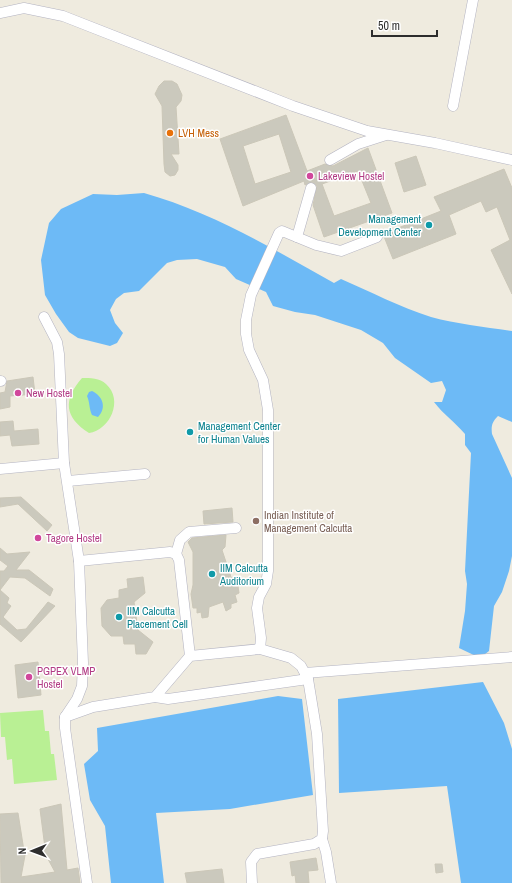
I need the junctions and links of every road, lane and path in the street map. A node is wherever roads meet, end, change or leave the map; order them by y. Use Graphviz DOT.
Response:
graph roads {
  1 [pos="473,0"];
  2 [pos="0,13"];
  3 [pos="453,106"];
  4 [pos="387,135"];
  5 [pos="330,160"];
  6 [pos="512,160"];
  7 [pos="311,188"];
  8 [pos="297,237"];
  9 [pos="377,237"];
  10 [pos="44,317"];
  11 [pos="64,463"];
  12 [pos="0,469"];
  13 [pos="145,474"];
  14 [pos="68,481"];
  15 [pos="236,528"];
  16 [pos="176,554"];
  17 [pos="79,561"];
  18 [pos="260,648"];
  19 [pos="190,656"];
  20 [pos="512,658"];
  21 [pos="306,676"];
  22 [pos="155,697"];
  23 [pos="65,717"];
  24 [pos="322,839"];
  25 [pos="87,883"];
  26 [pos="252,883"];
  27 [pos="330,883"];
  1 -- 3 [label="street"];
  2 -- 4 [label="street"];
  4 -- 5 [label="street"];
  4 -- 6 [label="street"];
  7 -- 8 [label="street"];
  8 -- 9 [label="street"];
  8 -- 18 [label="street"];
  10 -- 11 [label="street"];
  11 -- 12 [label="street"];
  11 -- 14 [label="street"];
  13 -- 14 [label="street"];
  14 -- 17 [label="street"];
  15 -- 16 [label="street"];
  16 -- 17 [label="street"];
  16 -- 19 [label="street"];
  17 -- 23 [label="street"];
  18 -- 19 [label="street"];
  18 -- 21 [label="street"];
  19 -- 22 [label="street"];
  20 -- 21 [label="street"];
  21 -- 22 [label="street"];
  21 -- 24 [label="street"];
  22 -- 23 [label="street"];
  23 -- 25 [label="street"];
  24 -- 26 [label="street"];
  24 -- 27 [label="street"];
}
